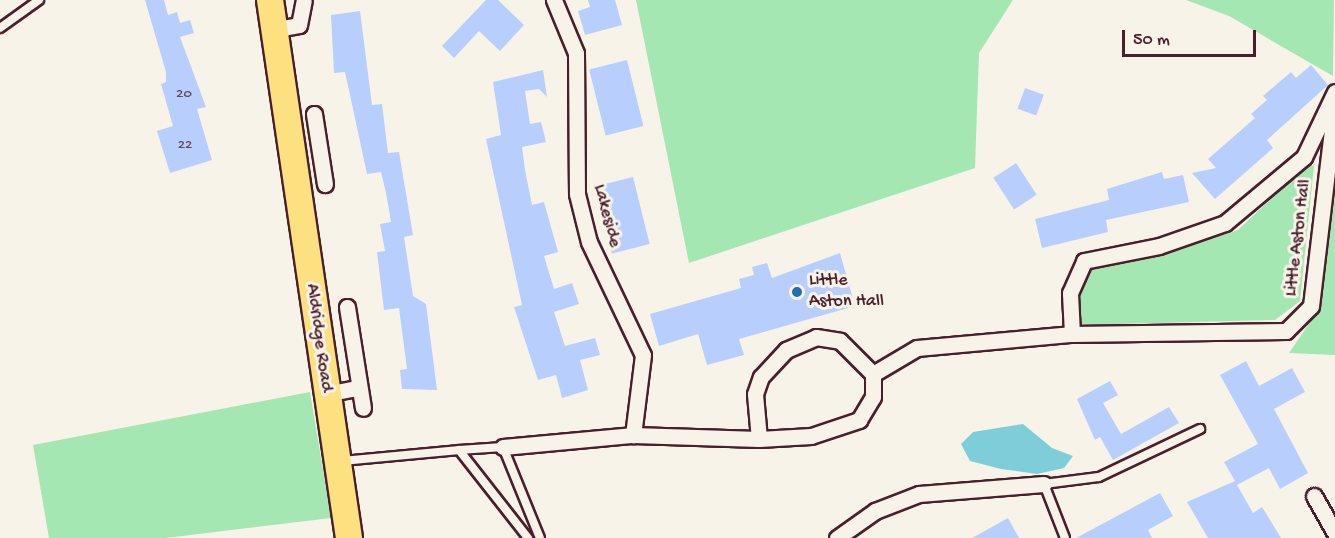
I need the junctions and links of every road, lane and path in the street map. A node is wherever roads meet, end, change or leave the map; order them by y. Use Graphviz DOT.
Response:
graph roads {
  1 [pos="39,0"];
  2 [pos="270,0"];
  3 [pos="304,0"];
  4 [pos="554,0"];
  5 [pos="0,28"];
  6 [pos="277,29"];
  7 [pos="1335,92"];
  8 [pos="1335,106"];
  9 [pos="314,114"];
  10 [pos="315,137"];
  11 [pos="289,138"];
  12 [pos="325,184"];
  13 [pos="347,307"];
  14 [pos="1072,334"];
  15 [pos="873,374"];
  16 [pos="358,388"];
  17 [pos="326,394"];
  18 [pos="363,408"];
  19 [pos="1200,429"];
  20 [pos="633,435"];
  21 [pos="759,439"];
  22 [pos="503,447"];
  23 [pos="459,450"];
  24 [pos="336,462"];
  25 [pos="1044,484"];
  26 [pos="1314,496"];
  27 [pos="1335,532"];
  28 [pos="840,535"];
  29 [pos="349,538"];
  30 [pos="528,538"];
  31 [pos="540,538"];
  32 [pos="1065,538"];
  1 -- 5 [label="lane"];
  2 -- 6 [label="main road, Aldridge Road"];
  3 -- 6 [label="street"];
  4 -- 20 [label="street, Lakeside"];
  6 -- 11 [label="main road, Aldridge Road"];
  7 -- 14 [label="street, Little Aston Hall"];
  8 -- 14 [label="street, Little Aston Hall"];
  9 -- 10 [label="street"];
  10 -- 11 [label="street"];
  10 -- 12 [label="street"];
  11 -- 17 [label="main road, Aldridge Road"];
  13 -- 16 [label="street"];
  14 -- 15 [label="street, Little Aston Hall"];
  15 -- 21 [label="street"];
  15 -- 21 [label="street"];
  16 -- 17 [label="street"];
  16 -- 18 [label="street"];
  17 -- 24 [label="main road, Aldridge Road"];
  19 -- 25 [label="lane"];
  20 -- 21 [label="street"];
  20 -- 22 [label="street"];
  22 -- 23 [label="lane"];
  22 -- 31 [label="lane"];
  23 -- 24 [label="lane"];
  23 -- 30 [label="lane"];
  24 -- 29 [label="main road, Aldridge Road"];
  25 -- 28 [label="street"];
  25 -- 32 [label="lane"];
  26 -- 27 [label="street"];
}
